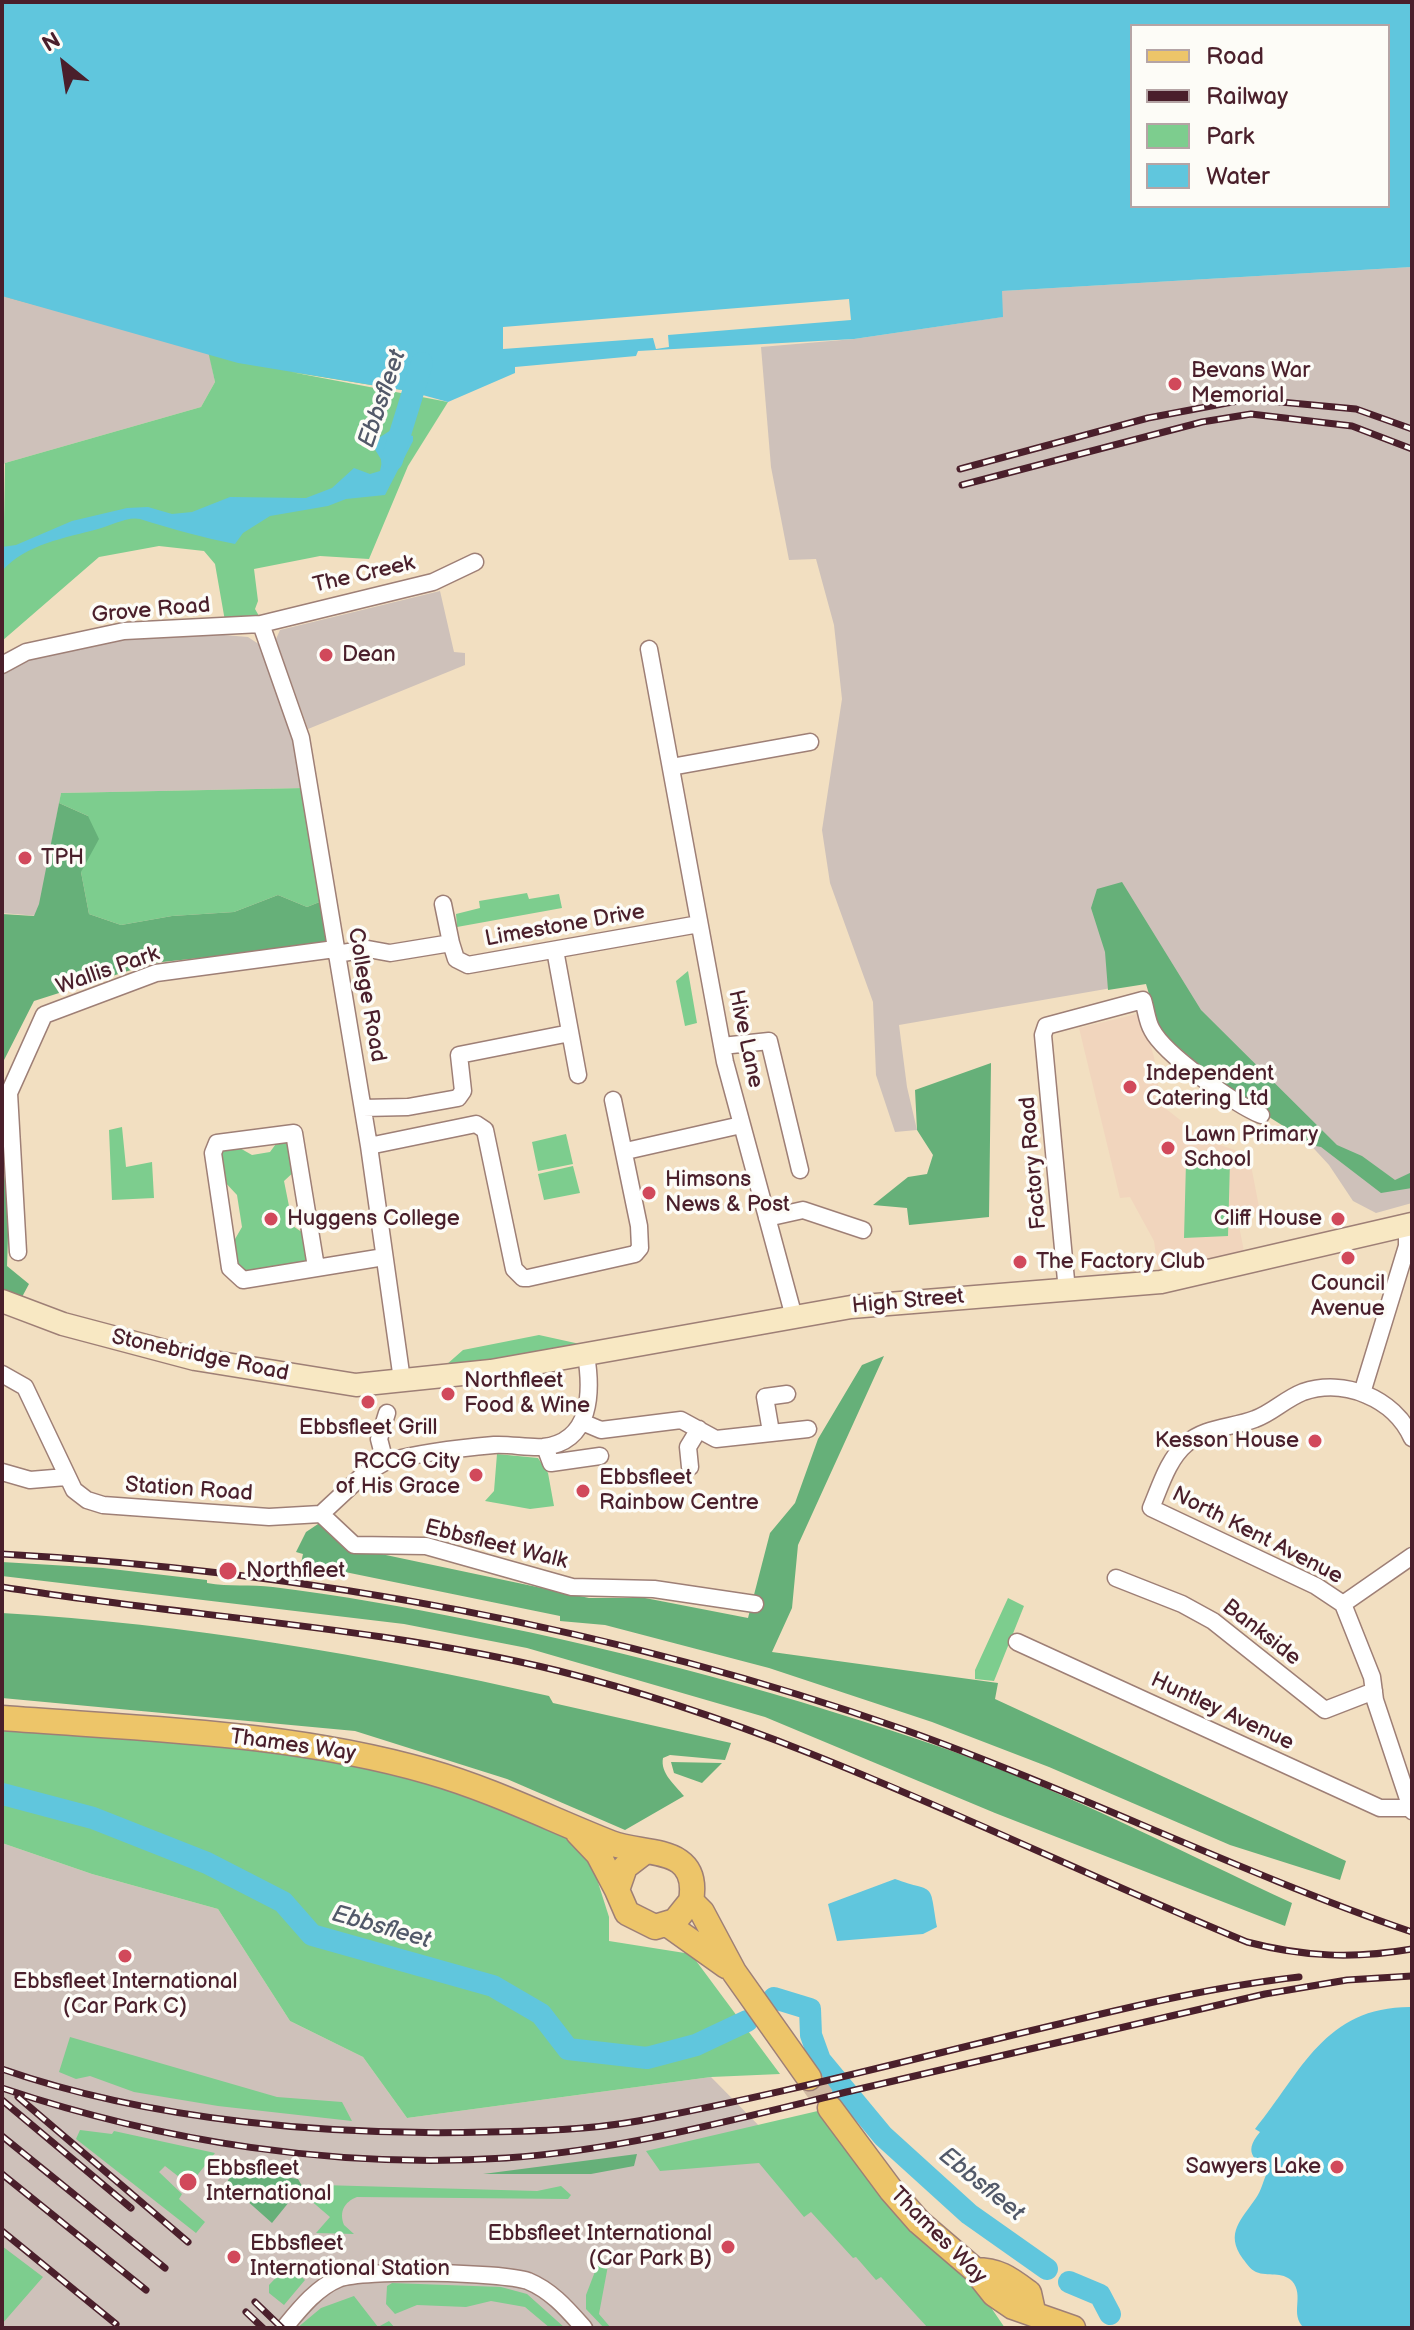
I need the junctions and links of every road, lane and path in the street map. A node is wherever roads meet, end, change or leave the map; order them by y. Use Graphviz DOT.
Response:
graph roads {
  1 [pos="475,562"];
  2 [pos="261,624"];
  3 [pos="649,649"];
  4 [pos="2,665"];
  5 [pos="810,742"];
  6 [pos="671,767"];
  7 [pos="443,904"];
  8 [pos="699,924"];
  9 [pos="451,943"];
  10 [pos="555,950"];
  11 [pos="335,952"];
  12 [pos="570,1033"];
  13 [pos="722,1046"];
  14 [pos="578,1075"];
  15 [pos="613,1100"];
  16 [pos="363,1108"];
  17 [pos="1261,1115"];
  18 [pos="741,1125"];
  19 [pos="369,1146"];
  20 [pos="626,1151"];
  21 [pos="800,1170"];
  22 [pos="767,1218"];
  23 [pos="1410,1225"];
  24 [pos="863,1230"];
  25 [pos="18,1252"];
  26 [pos="384,1257"];
  27 [pos="316,1267"];
  28 [pos="1067,1291"];
  29 [pos="2,1301"];
  30 [pos="794,1317"];
  31 [pos="586,1355"];
  32 [pos="2,1374"];
  33 [pos="402,1380"];
  34 [pos="1362,1393"];
  35 [pos="787,1394"];
  36 [pos="387,1413"];
  37 [pos="582,1422"];
  38 [pos="699,1429"];
  39 [pos="808,1429"];
  40 [pos="771,1432"];
  41 [pos="1412,1438"];
  42 [pos="545,1447"];
  43 [pos="600,1456"];
  44 [pos="385,1462"];
  45 [pos="690,1467"];
  46 [pos="2,1472"];
  47 [pos="66,1477"];
  48 [pos="321,1514"];
  49 [pos="1412,1556"];
  50 [pos="1116,1578"];
  51 [pos="755,1604"];
  52 [pos="1343,1604"];
  53 [pos="1017,1642"];
  54 [pos="1374,1691"];
  55 [pos="2,1718"];
  56 [pos="1411,1809"];
  57 [pos="572,1826"];
  58 [pos="646,1851"];
  59 [pos="617,1890"];
  60 [pos="691,1901"];
  61 [pos="667,1924"];
  62 [pos="734,1972"];
  63 [pos="809,2078"];
  64 [pos="830,2108"];
  65 [pos="1030,2320"];
  66 [pos="289,2322"];
  67 [pos="584,2328"];
  68 [pos="1073,2328"];
  1 -- 2 [label="street, The Creek"];
  2 -- 4 [label="street, Grove Road"];
  2 -- 11 [label="street, College Road"];
  3 -- 6 [label="street, Hive Lane"];
  5 -- 6 [label="street"];
  6 -- 8 [label="street, Hive Lane"];
  7 -- 9 [label="street"];
  8 -- 10 [label="street, Limestone Drive"];
  8 -- 13 [label="street, Hive Lane"];
  9 -- 10 [label="street, Limestone Drive"];
  9 -- 11 [label="street, Wallis Park"];
  10 -- 12 [label="street"];
  11 -- 16 [label="street, College Road"];
  11 -- 25 [label="street, Wallis Park"];
  12 -- 14 [label="street"];
  12 -- 16 [label="street"];
  13 -- 18 [label="street, Hive Lane"];
  13 -- 21 [label="street"];
  15 -- 20 [label="street"];
  16 -- 19 [label="street, College Road"];
  17 -- 28 [label="street, Factory Road"];
  18 -- 20 [label="street"];
  18 -- 22 [label="street, Hive Lane"];
  19 -- 20 [label="street"];
  19 -- 26 [label="street, College Road"];
  22 -- 24 [label="street"];
  22 -- 30 [label="street, Hive Lane"];
  23 -- 28 [label="main road, High Street"];
  23 -- 34 [label="street"];
  26 -- 27 [label="street"];
  26 -- 33 [label="street, College Road"];
  27 -- 27 [label="street"];
  28 -- 30 [label="main road, High Street"];
  29 -- 33 [label="main road, Stonebridge Road"];
  30 -- 31 [label="main road, High Street"];
  31 -- 33 [label="main road, High Street"];
  31 -- 37 [label="street"];
  32 -- 47 [label="street"];
  34 -- 41 [label="street"];
  34 -- 52 [label="street, North Kent Avenue"];
  35 -- 40 [label="street"];
  36 -- 44 [label="street"];
  37 -- 38 [label="street"];
  37 -- 42 [label="street"];
  38 -- 40 [label="street"];
  38 -- 45 [label="street"];
  39 -- 40 [label="street"];
  42 -- 43 [label="street"];
  42 -- 44 [label="street"];
  44 -- 48 [label="street"];
  46 -- 47 [label="street"];
  47 -- 48 [label="street, Station Road"];
  48 -- 51 [label="street, Ebbsfleet Walk"];
  49 -- 52 [label="street"];
  50 -- 54 [label="street, Bankside"];
  52 -- 54 [label="street"];
  53 -- 56 [label="street, Huntley Avenue"];
  54 -- 56 [label="street"];
  55 -- 57 [label="main road, Thames Way"];
  57 -- 58 [label="main road, Thames Way"];
  57 -- 59 [label="main road, Thames Way"];
  58 -- 59 [label="main road"];
  58 -- 60 [label="main road"];
  59 -- 61 [label="main road"];
  60 -- 61 [label="main road"];
  60 -- 62 [label="main road"];
  61 -- 62 [label="main road"];
  62 -- 63 [label="main road"];
  64 -- 65 [label="main road, Thames Way"];
  65 -- 68 [label="main road"];
  66 -- 67 [label="street"];
}
